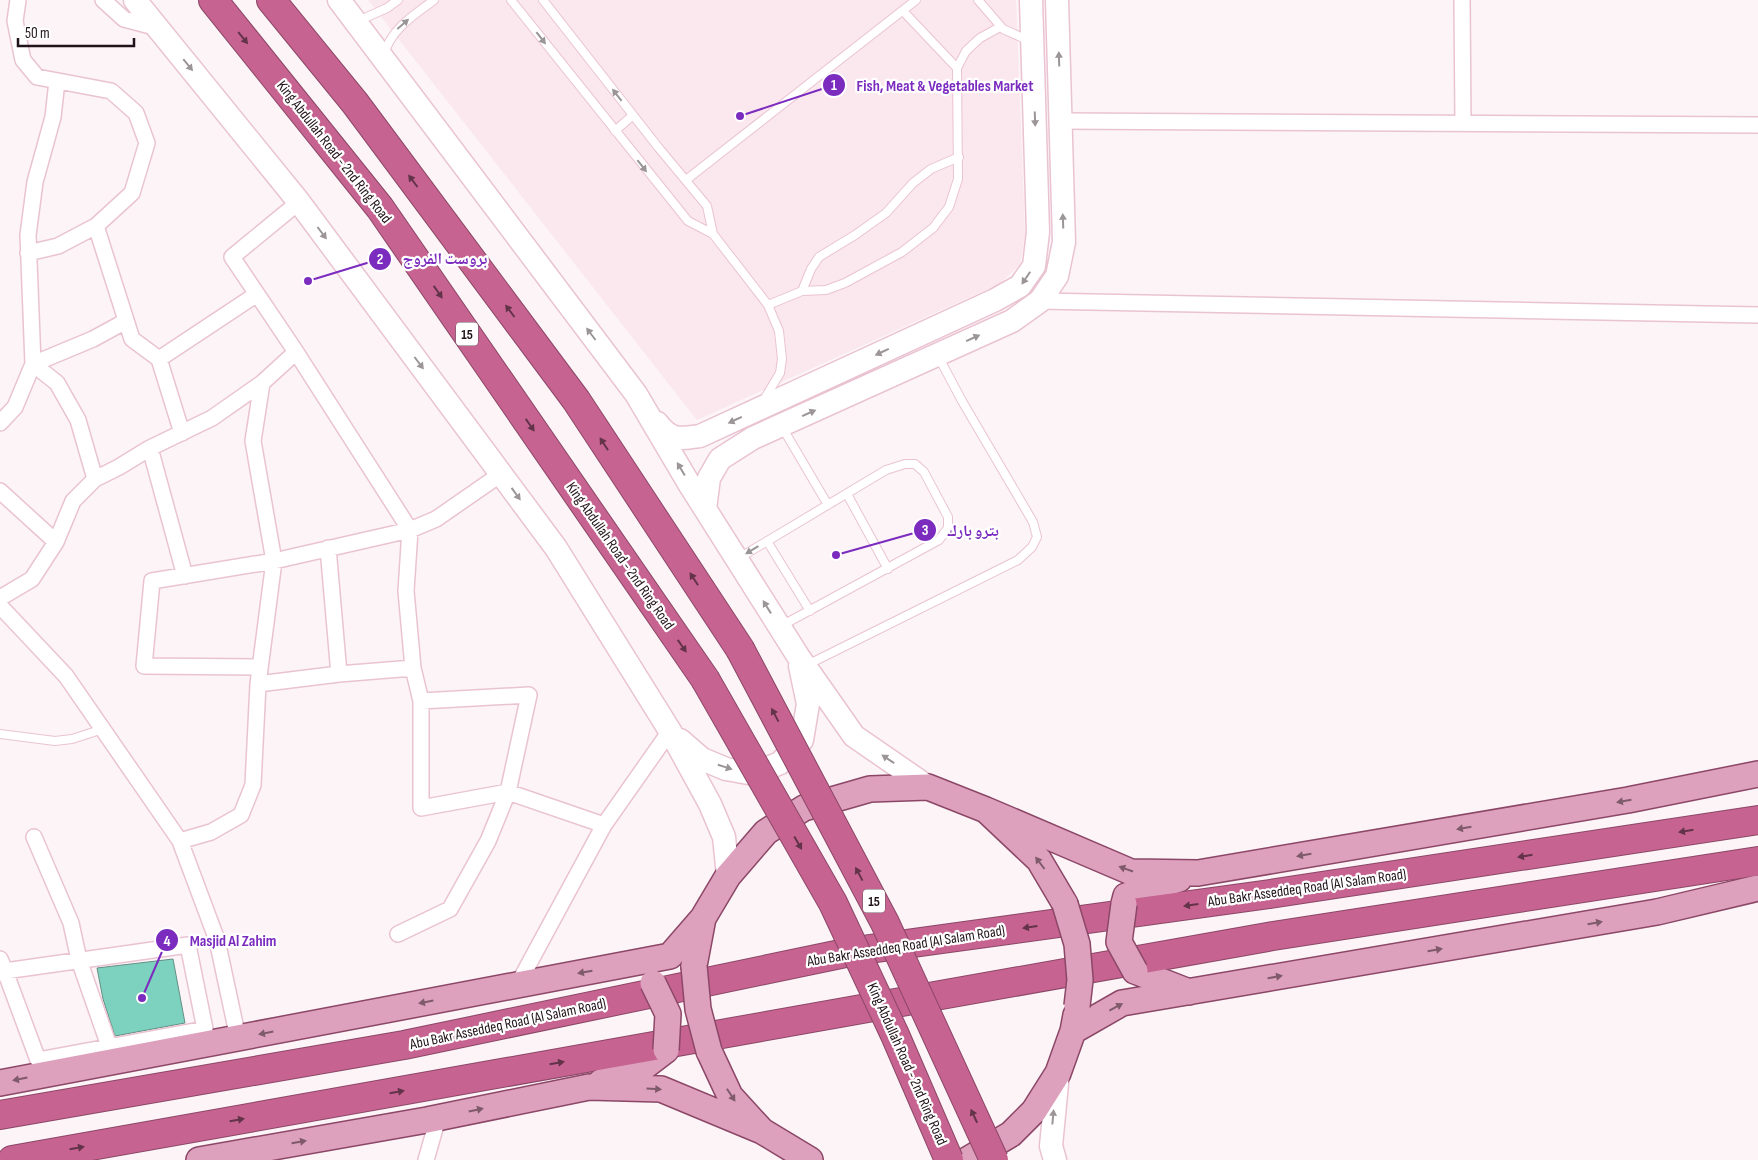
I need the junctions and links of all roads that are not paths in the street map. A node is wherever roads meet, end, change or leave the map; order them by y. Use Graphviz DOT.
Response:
graph roads {
  1 [pos="18,0"];
  2 [pos="103,0"];
  3 [pos="135,0"];
  4 [pos="212,0"];
  5 [pos="271,0"];
  6 [pos="339,0"];
  7 [pos="398,0"];
  8 [pos="434,0"];
  9 [pos="511,0"];
  10 [pos="543,0"];
  11 [pos="916,0"];
  12 [pos="978,0"];
  13 [pos="1031,0"];
  14 [pos="1057,0"];
  15 [pos="1462,0"];
  16 [pos="903,11"];
  17 [pos="356,21"];
  18 [pos="1000,27"];
  19 [pos="158,28"];
  20 [pos="1032,42"];
  21 [pos="383,58"];
  22 [pos="957,68"];
  23 [pos="57,81"];
  24 [pos="633,115"];
  25 [pos="1061,121"];
  26 [pos="1463,123"];
  27 [pos="1758,125"];
  28 [pos="615,131"];
  29 [pos="958,157"];
  30 [pos="686,180"];
  31 [pos="299,202"];
  32 [pos="96,226"];
  33 [pos="713,234"];
  34 [pos="28,253"];
  35 [pos="802,291"];
  36 [pos="257,294"];
  37 [pos="1040,301"];
  38 [pos="768,305"];
  39 [pos="1758,315"];
  40 [pos="126,321"];
  41 [pos="296,352"];
  42 [pos="938,354"];
  43 [pos="159,359"];
  44 [pos="32,364"];
  45 [pos="262,383"];
  46 [pos="636,394"];
  47 [pos="757,410"];
  48 [pos="0,423"];
  49 [pos="781,426"];
  50 [pos="182,433"];
  51 [pos="150,448"];
  52 [pos="501,474"];
  53 [pos="94,479"];
  54 [pos="0,491"];
  55 [pos="847,494"];
  56 [pos="828,505"];
  57 [pos="705,509"];
  58 [pos="410,530"];
  59 [pos="767,541"];
  60 [pos="56,542"];
  61 [pos="328,548"];
  62 [pos="737,559"];
  63 [pos="274,561"];
  64 [pos="888,569"];
  65 [pos="185,576"];
  66 [pos="0,598"];
  67 [pos="0,606"];
  68 [pos="810,611"];
  69 [pos="780,627"];
  70 [pos="801,663"];
  71 [pos="260,667"];
  72 [pos="413,668"];
  73 [pos="339,674"];
  74 [pos="258,684"];
  75 [pos="421,701"];
  76 [pos="104,729"];
  77 [pos="670,732"];
  78 [pos="0,734"];
  79 [pos="1758,774"];
  80 [pos="928,787"];
  81 [pos="508,792"];
  82 [pos="986,810"];
  83 [pos="1758,820"];
  84 [pos="604,825"];
  85 [pos="34,836"];
  86 [pos="180,841"];
  87 [pos="1758,861"];
  88 [pos="1198,873"];
  89 [pos="728,876"];
  90 [pos="1758,888"];
  91 [pos="1758,897"];
  92 [pos="1657,912"];
  93 [pos="702,918"];
  94 [pos="398,934"];
  95 [pos="79,960"];
  96 [pos="614,967"];
  97 [pos="2,968"];
  98 [pos="518,984"];
  99 [pos="1189,992"];
  100 [pos="1073,1031"];
  101 [pos="238,1038"];
  102 [pos="108,1046"];
  103 [pos="1058,1073"];
  104 [pos="0,1083"];
  105 [pos="589,1087"];
  106 [pos="0,1115"];
  107 [pos="438,1118"];
  108 [pos="762,1131"];
  109 [pos="12,1160"];
  110 [pos="199,1160"];
  111 [pos="426,1160"];
  112 [pos="810,1160"];
  113 [pos="949,1160"];
  114 [pos="967,1160"];
  115 [pos="994,1160"];
  116 [pos="1055,1160"];
  1 -- 23 [label="street"];
  2 -- 19 [label="street"];
  3 -- 19 [label="main road"];
  4 -- 113 [label="highway, King Abdullah Road - 2nd Ring Road / 15, one-way, bridge"];
  115 -- 5 [label="highway, 15, one-way, bridge"];
  6 -- 17 [label="main road"];
  7 -- 17 [label="lane"];
  21 -- 8 [label="lane, one-way"];
  9 -- 28 [label="lane, one-way"];
  24 -- 10 [label="lane, one-way"];
  11 -- 16 [label="lane"];
  12 -- 18 [label="lane"];
  13 -- 20 [label="main road"];
  25 -- 14 [label="main road, one-way"];
  15 -- 26 [label="street"];
  16 -- 22 [label="lane"];
  16 -- 30 [label="lane"];
  17 -- 21 [label="main road"];
  18 -- 20 [label="lane"];
  18 -- 22 [label="lane"];
  19 -- 31 [label="main road, one-way"];
  20 -- 47 [label="main road, one-way"];
  46 -- 21 [label="main road, one-way"];
  22 -- 29 [label="lane"];
  23 -- 32 [label="street"];
  23 -- 34 [label="street"];
  24 -- 28 [label="lane"];
  24 -- 30 [label="lane"];
  25 -- 26 [label="street"];
  37 -- 25 [label="main road, one-way"];
  26 -- 27 [label="street"];
  28 -- 33 [label="lane, one-way"];
  29 -- 35 [label="lane"];
  29 -- 35 [label="lane"];
  30 -- 33 [label="lane"];
  31 -- 36 [label="street"];
  31 -- 52 [label="main road, one-way"];
  32 -- 34 [label="street"];
  32 -- 40 [label="street"];
  33 -- 38 [label="lane"];
  34 -- 44 [label="street"];
  35 -- 38 [label="lane"];
  36 -- 41 [label="street"];
  36 -- 43 [label="street"];
  37 -- 39 [label="street"];
  42 -- 37 [label="main road, one-way"];
  38 -- 47 [label="lane"];
  40 -- 43 [label="street"];
  40 -- 44 [label="street"];
  41 -- 45 [label="street"];
  41 -- 58 [label="street"];
  49 -- 42 [label="main road, one-way"];
  42 -- 70 [label="lane"];
  43 -- 50 [label="street"];
  44 -- 48 [label="street"];
  44 -- 53 [label="street"];
  45 -- 50 [label="street"];
  45 -- 63 [label="street"];
  47 -- 46 [label="main road, one-way"];
  57 -- 46 [label="main road, one-way"];
  49 -- 56 [label="lane"];
  49 -- 57 [label="main road"];
  50 -- 51 [label="street"];
  51 -- 53 [label="street"];
  51 -- 65 [label="street"];
  52 -- 58 [label="street"];
  52 -- 77 [label="main road, one-way"];
  53 -- 60 [label="street"];
  54 -- 60 [label="street"];
  55 -- 56 [label="lane"];
  55 -- 64 [label="lane"];
  55 -- 64 [label="lane"];
  56 -- 59 [label="lane"];
  57 -- 62 [label="main road"];
  58 -- 61 [label="street"];
  58 -- 72 [label="street"];
  59 -- 62 [label="lane, one-way"];
  59 -- 68 [label="lane"];
  60 -- 66 [label="street"];
  61 -- 63 [label="street"];
  61 -- 73 [label="street"];
  69 -- 62 [label="main road, one-way"];
  63 -- 65 [label="street"];
  63 -- 71 [label="street"];
  64 -- 68 [label="lane"];
  65 -- 71 [label="street"];
  67 -- 76 [label="street"];
  68 -- 69 [label="lane"];
  69 -- 70 [label="main road"];
  77 -- 70 [label="main road, one-way"];
  80 -- 70 [label="main road, one-way"];
  71 -- 74 [label="street"];
  72 -- 73 [label="street"];
  72 -- 75 [label="street"];
  73 -- 74 [label="street"];
  74 -- 86 [label="street"];
  75 -- 81 [label="street"];
  75 -- 81 [label="street"];
  76 -- 78 [label="lane"];
  76 -- 86 [label="street"];
  77 -- 84 [label="street"];
  77 -- 89 [label="main road"];
  79 -- 88 [label="main road, one-way"];
  80 -- 82 [label="main road"];
  80 -- 89 [label="main road"];
  81 -- 84 [label="street"];
  81 -- 94 [label="street"];
  88 -- 82 [label="main road, one-way"];
  100 -- 82 [label="main road, one-way, bridge"];
  83 -- 106 [label="highway, Abu Bakr Asseddeq Road (Al Salam Road), one-way"];
  84 -- 98 [label="street"];
  85 -- 95 [label="street"];
  86 -- 101 [label="street"];
  109 -- 87 [label="highway, one-way"];
  88 -- 99 [label="main road, bridge"];
  89 -- 93 [label="main road"];
  90 -- 92 [label="main road"];
  91 -- 92 [label="street"];
  99 -- 92 [label="main road, one-way"];
  93 -- 96 [label="main road"];
  93 -- 108 [label="main road, one-way, bridge"];
  95 -- 97 [label="street"];
  95 -- 102 [label="street"];
  95 -- 102 [label="street"];
  96 -- 98 [label="main road, one-way"];
  96 -- 105 [label="main road, bridge"];
  97 -- 102 [label="street"];
  98 -- 101 [label="main road, one-way"];
  100 -- 99 [label="main road, one-way"];
  100 -- 103 [label="main road"];
  101 -- 104 [label="main road, one-way"];
  103 -- 114 [label="main road"];
  116 -- 103 [label="main road, one-way"];
  107 -- 105 [label="main road, one-way"];
  105 -- 108 [label="main road, one-way"];
  110 -- 107 [label="main road, one-way"];
  107 -- 111 [label="street"];
  108 -- 112 [label="main road"];
}
